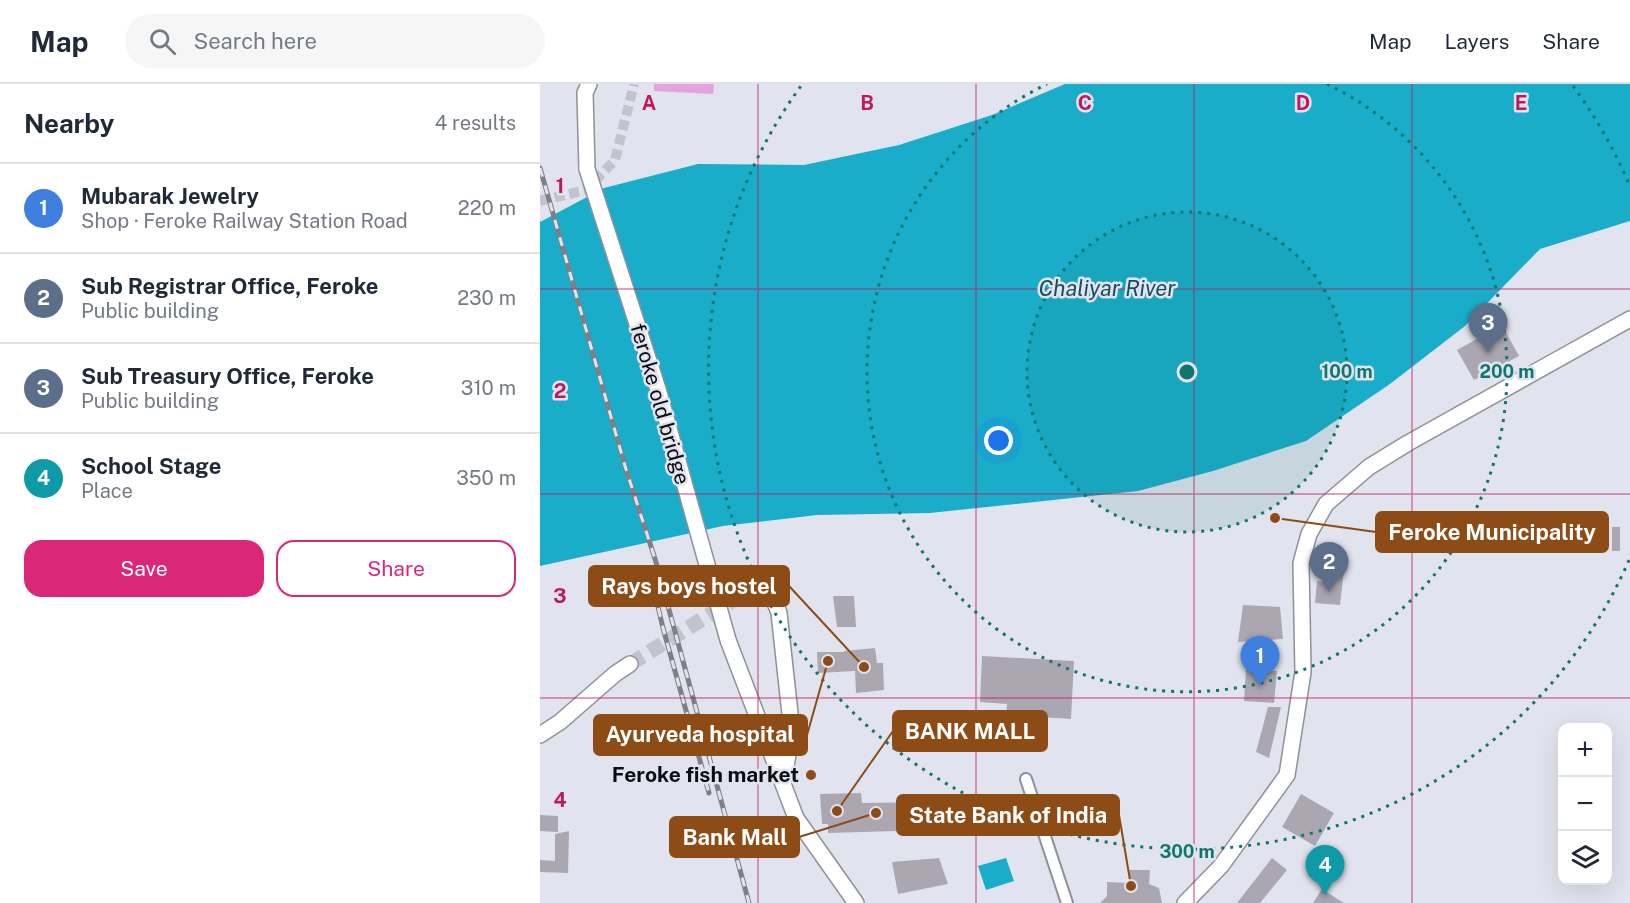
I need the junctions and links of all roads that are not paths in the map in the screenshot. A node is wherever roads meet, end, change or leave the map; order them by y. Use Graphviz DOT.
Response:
graph roads {
  1 [pos="589,84"];
  2 [pos="1630,319"];
  3 [pos="738,597"];
  4 [pos="630,664"];
  5 [pos="540,735"];
  6 [pos="1026,779"];
  7 [pos="783,783"];
  8 [pos="856,903"];
  9 [pos="1067,903"];
  10 [pos="1185,903"];
  1 -- 7 [label="main road, feroke old bridge, bridge"];
  2 -- 10 [label="main road"];
  3 -- 7 [label="main road"];
  4 -- 5 [label="main road"];
  6 -- 9 [label="street"];
  7 -- 8 [label="main road, feroke old bridge"];
}
